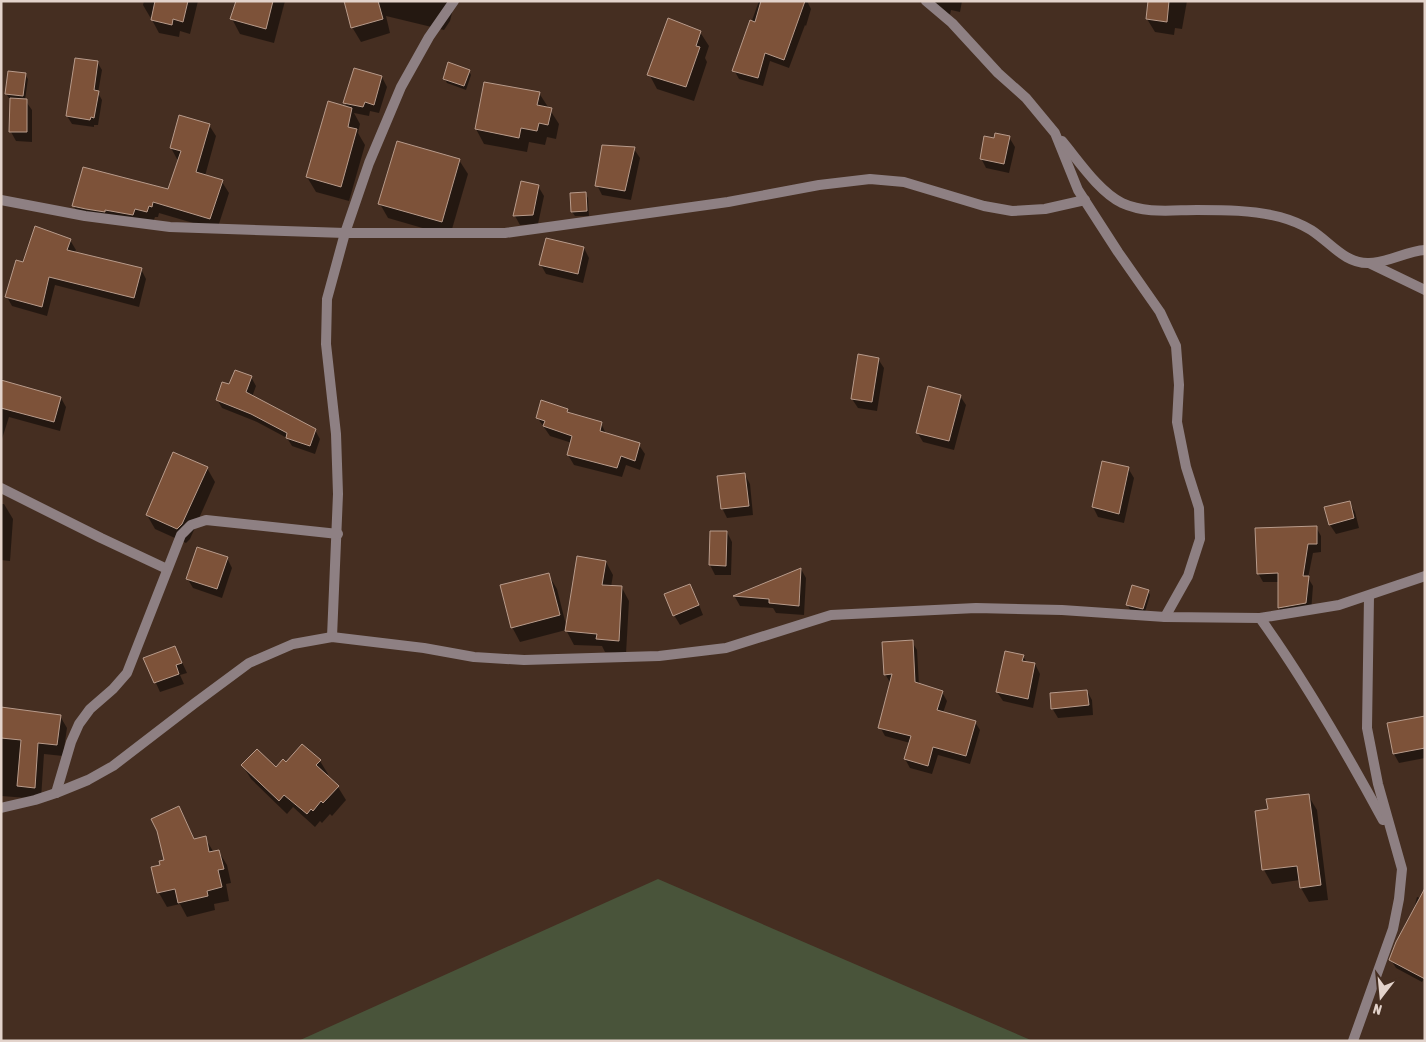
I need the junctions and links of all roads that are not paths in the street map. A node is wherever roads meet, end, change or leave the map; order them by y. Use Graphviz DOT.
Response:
graph roads {
  1 [pos="454,1"];
  2 [pos="926,1"];
  3 [pos="1055,133"];
  4 [pos="1,200"];
  5 [pos="1085,200"];
  6 [pos="345,233"];
  7 [pos="1425,250"];
  8 [pos="1369,263"];
  9 [pos="1425,290"];
  10 [pos="1,488"];
  11 [pos="338,534"];
  12 [pos="167,569"];
  13 [pos="1425,576"];
  14 [pos="1369,596"];
  15 [pos="1165,617"];
  16 [pos="1260,618"];
  17 [pos="332,637"];
  18 [pos="56,793"];
  19 [pos="1,808"];
  20 [pos="1392,837"];
  21 [pos="1353,1041"];
  1 -- 6 [label="street"];
  2 -- 3 [label="street"];
  3 -- 5 [label="street"];
  3 -- 8 [label="street"];
  4 -- 6 [label="street"];
  5 -- 6 [label="street"];
  5 -- 15 [label="street"];
  6 -- 11 [label="street"];
  7 -- 8 [label="street"];
  8 -- 9 [label="street"];
  10 -- 12 [label="street"];
  11 -- 12 [label="street"];
  11 -- 17 [label="street"];
  12 -- 18 [label="street"];
  13 -- 14 [label="street"];
  14 -- 16 [label="street"];
  14 -- 20 [label="street"];
  15 -- 16 [label="street"];
  15 -- 17 [label="street"];
  16 -- 20 [label="street"];
  17 -- 18 [label="street"];
  18 -- 19 [label="street"];
  20 -- 21 [label="street"];
}
